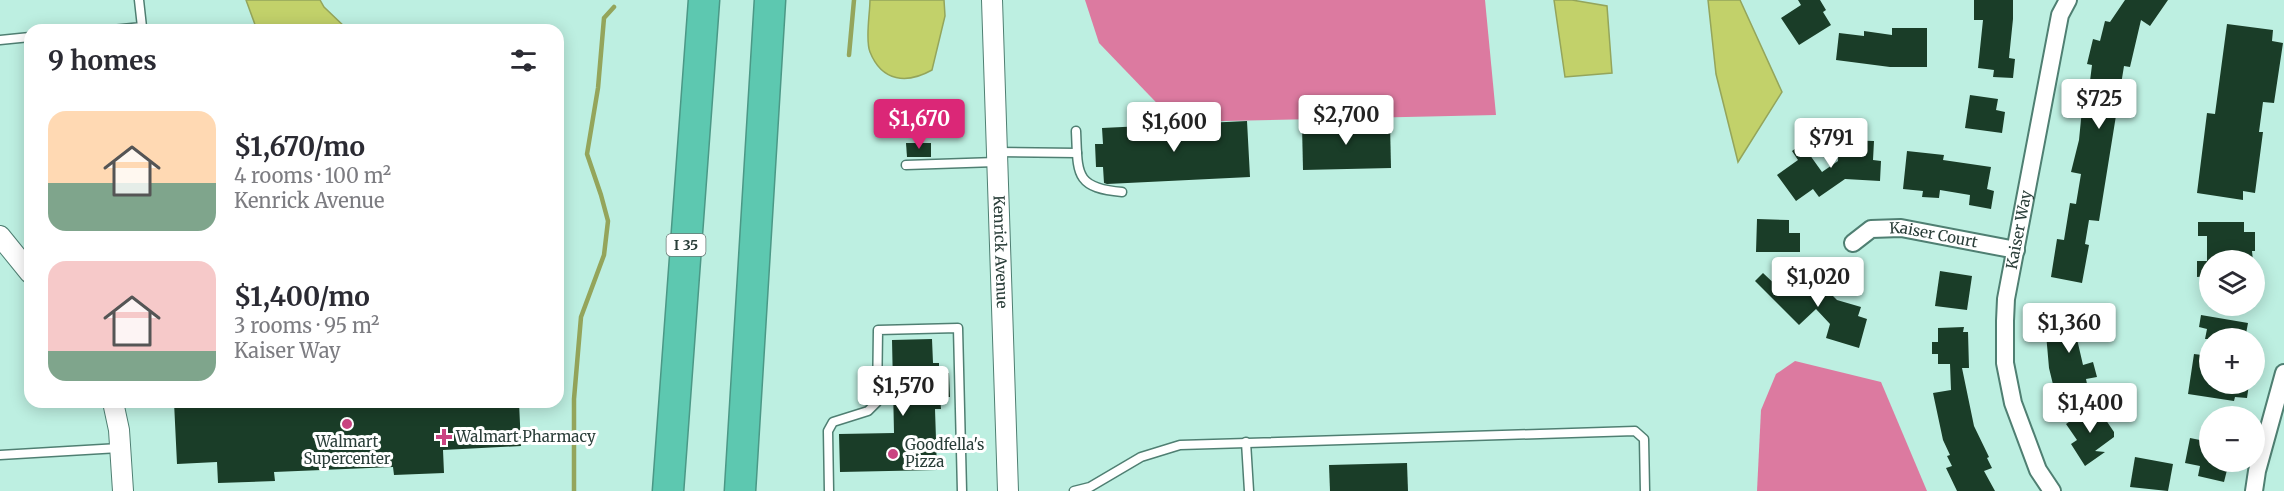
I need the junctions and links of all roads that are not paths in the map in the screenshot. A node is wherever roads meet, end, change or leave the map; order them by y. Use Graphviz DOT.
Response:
graph roads {
  1 [pos="139,0"];
  2 [pos="704,0"];
  3 [pos="770,0"];
  4 [pos="2068,0"];
  5 [pos="992,4"];
  6 [pos="142,24"];
  7 [pos="24,38"];
  8 [pos="0,40"];
  9 [pos="1076,131"];
  10 [pos="1077,153"];
  11 [pos="996,157"];
  12 [pos="906,165"];
  13 [pos="1122,192"];
  14 [pos="0,236"];
  15 [pos="1852,243"];
  16 [pos="2016,250"];
  17 [pos="24,266"];
  18 [pos="2284,373"];
  19 [pos="114,408"];
  20 [pos="1246,442"];
  21 [pos="120,448"];
  22 [pos="0,455"];
  23 [pos="123,491"];
  24 [pos="668,491"];
  25 [pos="740,491"];
  26 [pos="829,491"];
  27 [pos="962,491"];
  28 [pos="1008,491"];
  29 [pos="1074,491"];
  30 [pos="1249,491"];
  31 [pos="1645,491"];
  32 [pos="2052,491"];
  33 [pos="2254,491"];
  1 -- 6 [label="lane"];
  2 -- 24 [label="highway, I 35"];
  3 -- 25 [label="highway"];
  4 -- 16 [label="street, Kaiser Way"];
  5 -- 11 [label="street, Kenrick Avenue"];
  7 -- 8 [label="lane"];
  9 -- 10 [label="lane"];
  10 -- 11 [label="lane"];
  10 -- 13 [label="lane"];
  11 -- 12 [label="lane"];
  11 -- 28 [label="street, Kenrick Avenue"];
  14 -- 17 [label="street"];
  15 -- 16 [label="street, Kaiser Court"];
  16 -- 32 [label="street, Kaiser Way"];
  18 -- 33 [label="street"];
  19 -- 21 [label="street"];
  20 -- 29 [label="lane"];
  20 -- 30 [label="lane"];
  20 -- 31 [label="lane"];
  21 -- 22 [label="lane"];
  21 -- 23 [label="street"];
  26 -- 27 [label="lane"];
}
